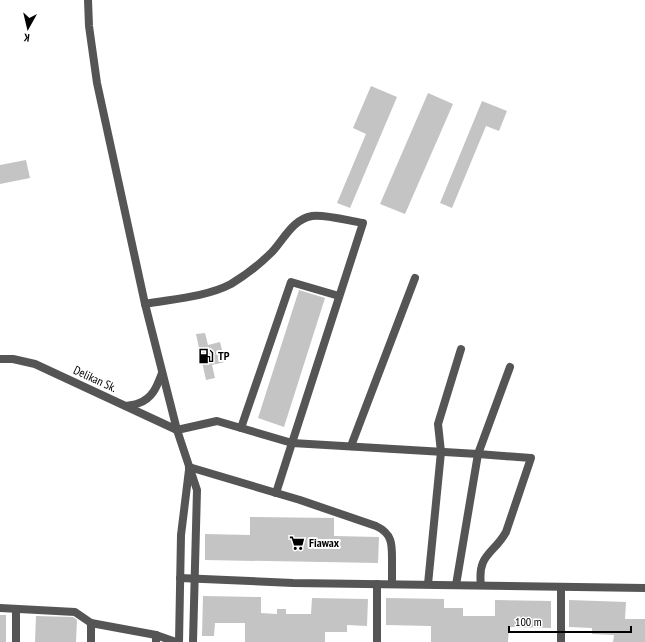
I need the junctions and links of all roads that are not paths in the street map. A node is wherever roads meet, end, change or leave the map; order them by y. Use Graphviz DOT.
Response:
graph roads {
  1 [pos="88,0"];
  2 [pos="414,278"];
  3 [pos="339,296"];
  4 [pos="145,304"];
  5 [pos="460,349"];
  6 [pos="0,358"];
  7 [pos="510,367"];
  8 [pos="162,372"];
  9 [pos="126,406"];
  10 [pos="241,428"];
  11 [pos="177,430"];
  12 [pos="292,443"];
  13 [pos="351,446"];
  14 [pos="441,452"];
  15 [pos="478,454"];
  16 [pos="189,467"];
  17 [pos="276,493"];
  18 [pos="180,578"];
  19 [pos="194,579"];
  20 [pos="377,584"];
  21 [pos="392,584"];
  22 [pos="428,584"];
  23 [pos="456,585"];
  24 [pos="481,585"];
  25 [pos="562,586"];
  26 [pos="645,588"];
  27 [pos="0,608"];
  28 [pos="16,610"];
  29 [pos="91,623"];
  30 [pos="156,638"];
  31 [pos="16,642"];
  32 [pos="91,642"];
  33 [pos="176,642"];
  34 [pos="179,642"];
  35 [pos="193,642"];
  36 [pos="376,642"];
  37 [pos="561,642"];
  1 -- 4 [label="street"];
  2 -- 13 [label="street"];
  3 -- 4 [label="street"];
  3 -- 10 [label="street"];
  3 -- 12 [label="street"];
  4 -- 8 [label="street"];
  5 -- 14 [label="street"];
  6 -- 9 [label="street, Delikan Sk."];
  7 -- 15 [label="street"];
  8 -- 9 [label="street"];
  8 -- 11 [label="street"];
  9 -- 11 [label="street, Delikan Sk."];
  10 -- 11 [label="street"];
  10 -- 12 [label="street"];
  11 -- 16 [label="street"];
  12 -- 13 [label="street"];
  12 -- 17 [label="street"];
  13 -- 14 [label="street"];
  14 -- 15 [label="street"];
  14 -- 22 [label="street"];
  15 -- 23 [label="street"];
  15 -- 24 [label="street"];
  16 -- 17 [label="street"];
  16 -- 18 [label="street"];
  16 -- 19 [label="street"];
  17 -- 21 [label="street"];
  18 -- 19 [label="street"];
  18 -- 34 [label="street"];
  19 -- 20 [label="street"];
  19 -- 35 [label="street"];
  20 -- 21 [label="street"];
  20 -- 36 [label="street"];
  21 -- 22 [label="street"];
  22 -- 23 [label="street"];
  23 -- 24 [label="street"];
  24 -- 25 [label="street"];
  25 -- 26 [label="street"];
  25 -- 37 [label="street"];
  27 -- 28 [label="street"];
  28 -- 29 [label="street"];
  28 -- 31 [label="street"];
  29 -- 30 [label="street"];
  29 -- 32 [label="street"];
  30 -- 33 [label="street"];
}
